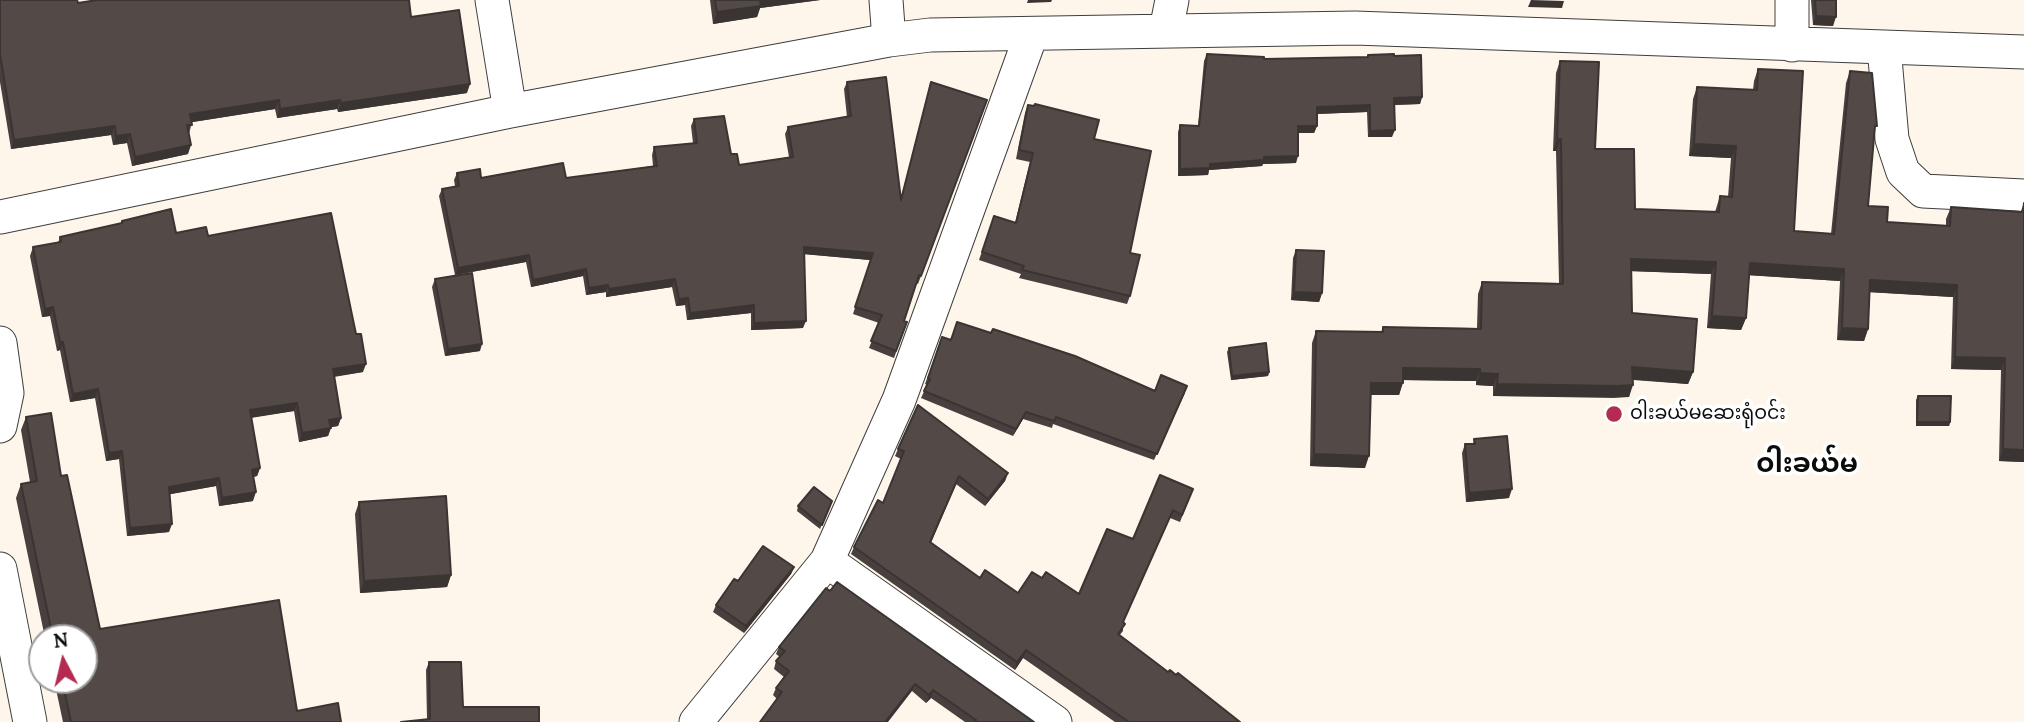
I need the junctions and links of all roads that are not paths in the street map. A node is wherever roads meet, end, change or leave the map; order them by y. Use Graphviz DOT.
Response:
graph roads {
  1 [pos="492,0"];
  2 [pos="886,0"];
  3 [pos="1792,0"];
  4 [pos="1169,15"];
  5 [pos="1031,35"];
  6 [pos="890,40"];
  7 [pos="1792,45"];
  8 [pos="1884,47"];
  9 [pos="2024,52"];
  10 [pos="510,111"];
  11 [pos="2024,196"];
  12 [pos="0,217"];
  13 [pos="0,343"];
  14 [pos="0,426"];
  15 [pos="827,561"];
  16 [pos="0,569"];
  17 [pos="30,722"];
  18 [pos="696,722"];
  19 [pos="1055,722"];
  1 -- 10 [label="street"];
  2 -- 6 [label="street"];
  3 -- 7 [label="street"];
  4 -- 5 [label="street"];
  4 -- 7 [label="street"];
  5 -- 6 [label="street"];
  5 -- 15 [label="street"];
  6 -- 10 [label="street"];
  7 -- 8 [label="street"];
  8 -- 9 [label="street"];
  8 -- 11 [label="street"];
  10 -- 12 [label="street"];
  13 -- 14 [label="street"];
  15 -- 18 [label="street"];
  15 -- 19 [label="street"];
  16 -- 17 [label="street"];
}
